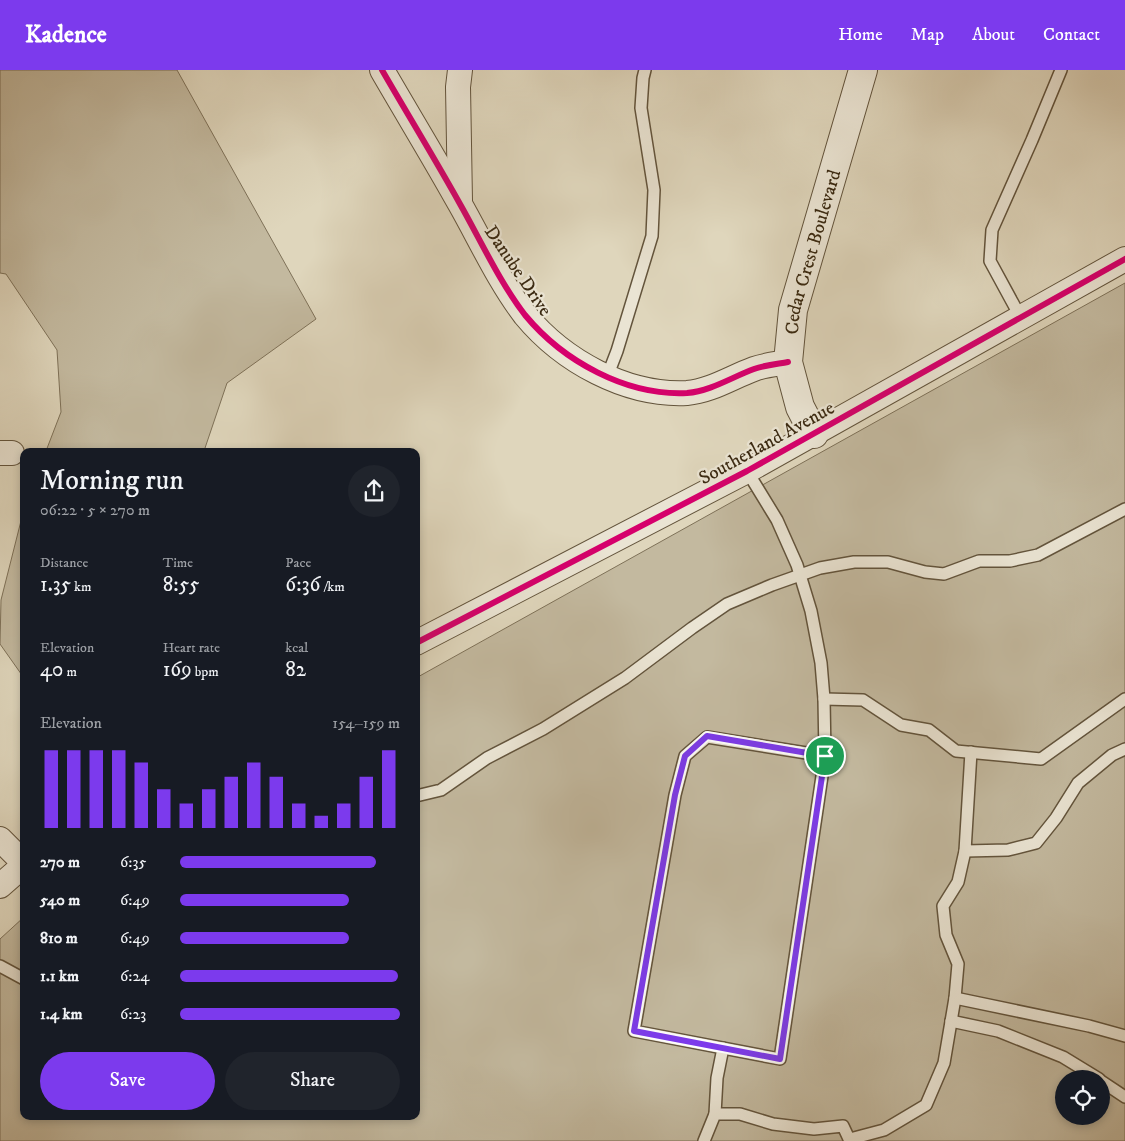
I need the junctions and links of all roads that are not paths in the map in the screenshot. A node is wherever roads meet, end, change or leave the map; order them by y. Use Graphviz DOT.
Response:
graph roads {
  1 [pos="382,70"];
  2 [pos="460,70"];
  3 [pos="645,70"];
  4 [pos="863,70"];
  5 [pos="1061,70"];
  6 [pos="460,203"];
  7 [pos="1125,259"];
  8 [pos="1021,318"];
  9 [pos="788,362"];
  10 [pos="607,377"];
  11 [pos="814,434"];
  12 [pos="747,471"];
  13 [pos="1125,509"];
  14 [pos="801,576"];
  15 [pos="420,641"];
  16 [pos="824,699"];
  17 [pos="1125,699"];
  18 [pos="1125,749"];
  19 [pos="971,752"];
  20 [pos="825,756"];
  21 [pos="420,795"];
  22 [pos="0,839"];
  23 [pos="965,851"];
  24 [pos="20,860"];
  25 [pos="20,868"];
  26 [pos="0,886"];
  27 [pos="0,966"];
  28 [pos="20,977"];
  29 [pos="955,998"];
  30 [pos="951,1021"];
  31 [pos="1125,1036"];
  32 [pos="723,1048"];
  33 [pos="1084,1070"];
  34 [pos="1110,1087"];
  35 [pos="1125,1097"];
  36 [pos="715,1114"];
  37 [pos="850,1140"];
  38 [pos="704,1141"];
  1 -- 6 [label="street, Danube Drive"];
  2 -- 6 [label="street"];
  3 -- 10 [label="lane"];
  4 -- 9 [label="street, Cedar Crest Boulevard"];
  5 -- 8 [label="lane"];
  6 -- 10 [label="street, Danube Drive"];
  7 -- 8 [label="street, Southerland Avenue"];
  8 -- 11 [label="street, Southerland Avenue"];
  9 -- 10 [label="street, Danube Drive"];
  9 -- 11 [label="street, Cedar Crest Boulevard"];
  11 -- 12 [label="street, Southerland Avenue"];
  12 -- 14 [label="lane"];
  12 -- 15 [label="street, Southerland Avenue"];
  13 -- 14 [label="lane"];
  14 -- 16 [label="lane"];
  14 -- 21 [label="lane"];
  16 -- 19 [label="lane"];
  16 -- 20 [label="lane"];
  17 -- 19 [label="lane"];
  18 -- 23 [label="lane"];
  19 -- 23 [label="lane"];
  20 -- 32 [label="lane"];
  20 -- 32 [label="lane"];
  22 -- 24 [label="street"];
  23 -- 29 [label="lane"];
  25 -- 26 [label="street"];
  27 -- 28 [label="lane"];
  29 -- 30 [label="lane"];
  29 -- 31 [label="lane"];
  30 -- 33 [label="lane"];
  30 -- 37 [label="lane"];
  32 -- 36 [label="lane"];
  34 -- 35 [label="lane"];
  36 -- 37 [label="lane"];
  36 -- 38 [label="lane"];
}
